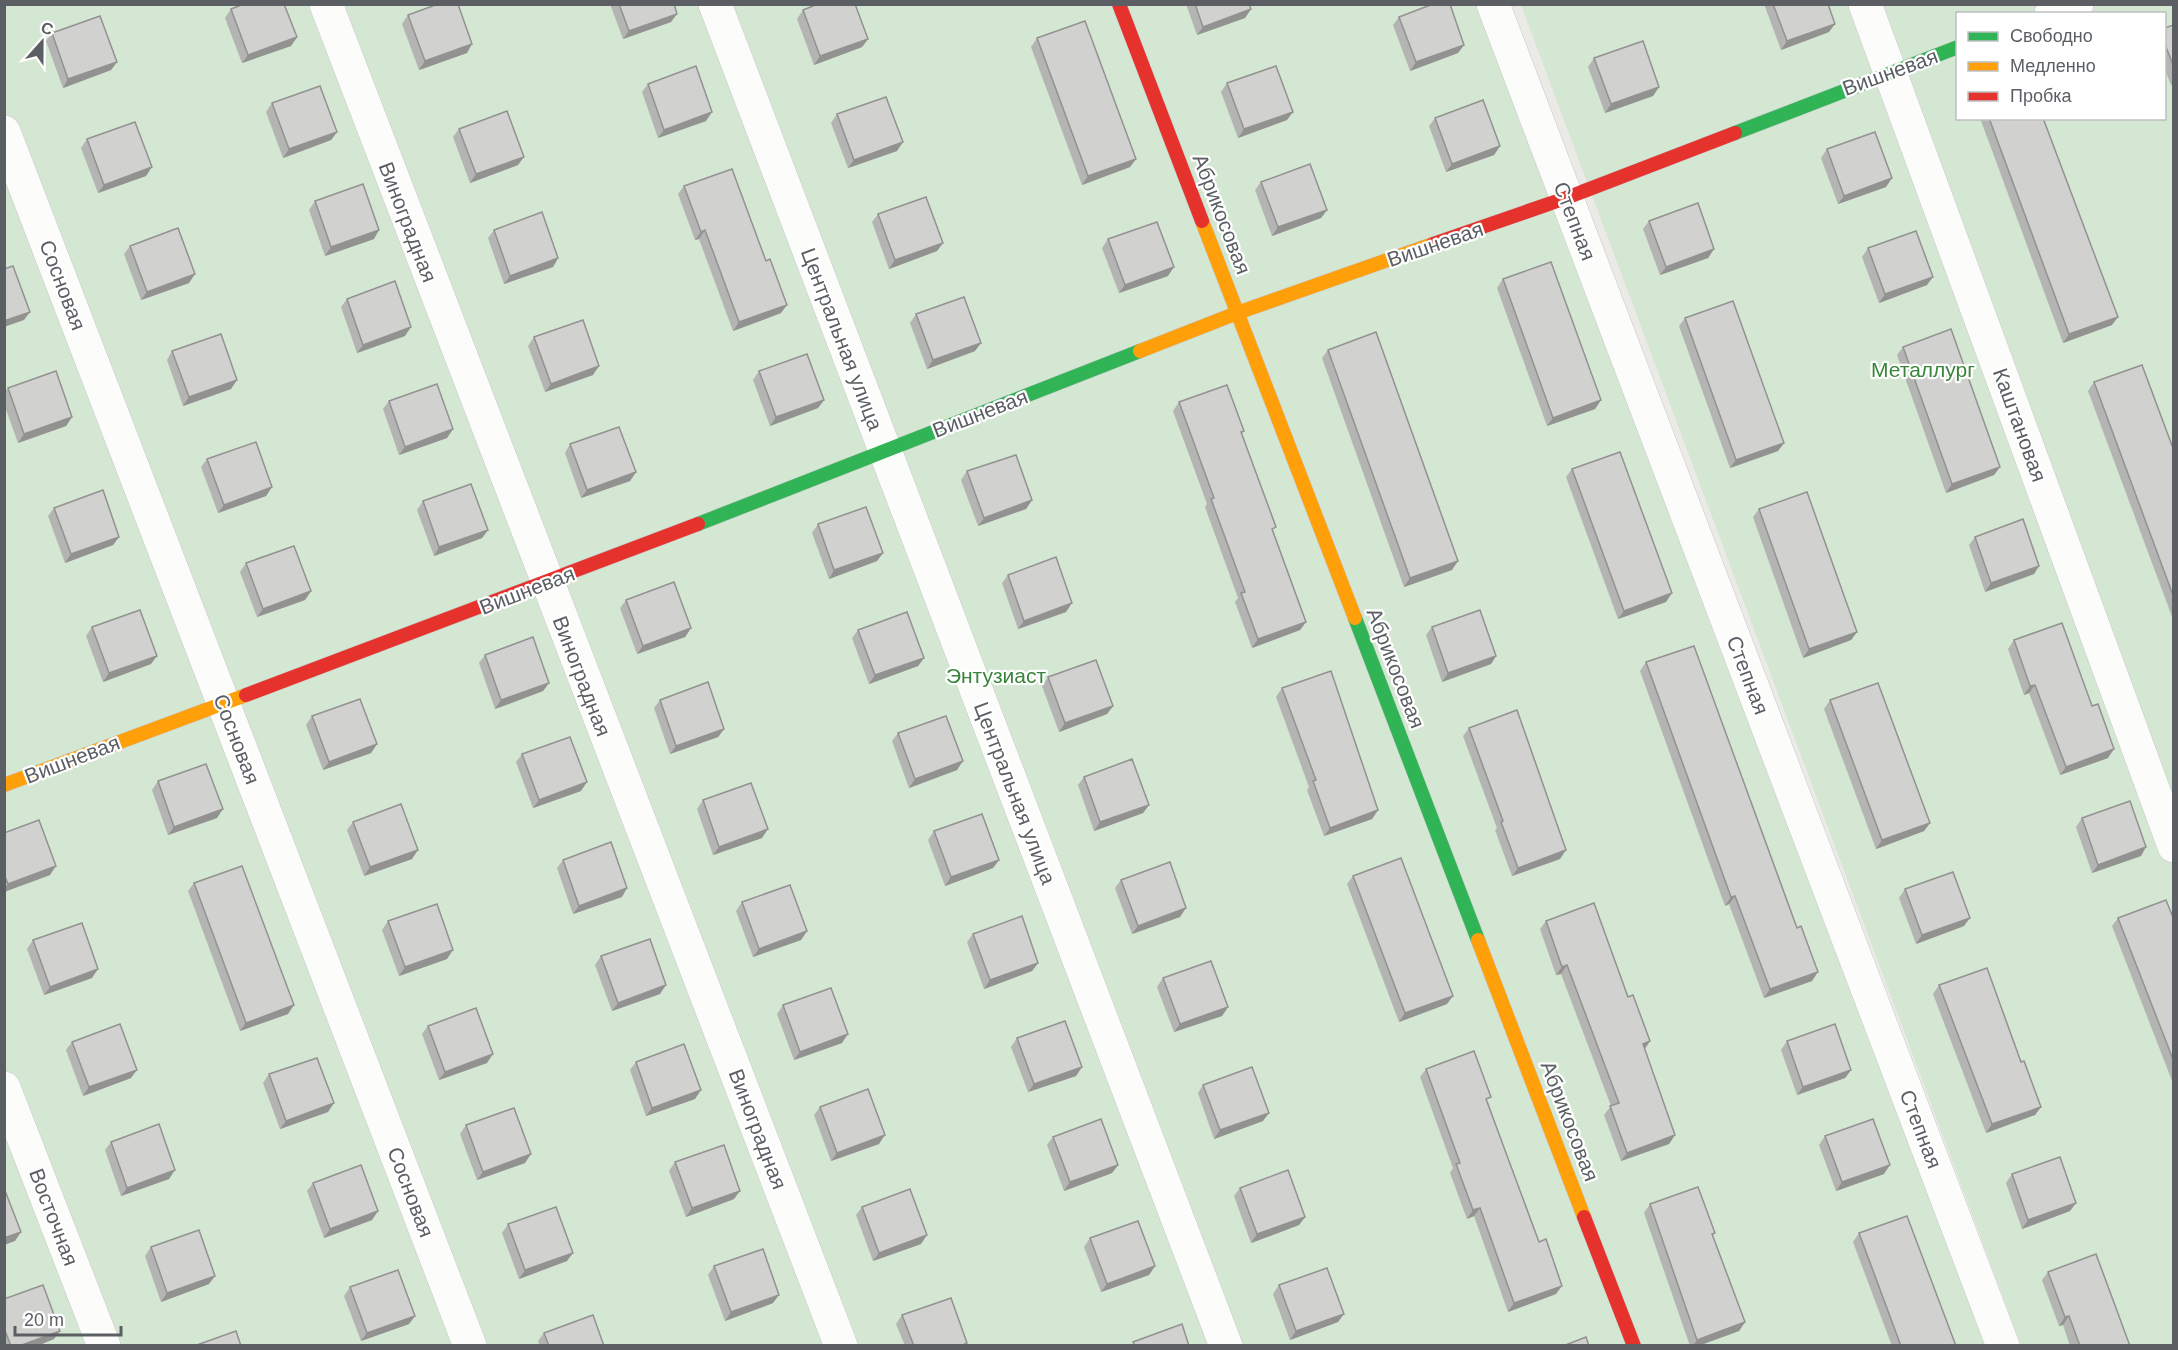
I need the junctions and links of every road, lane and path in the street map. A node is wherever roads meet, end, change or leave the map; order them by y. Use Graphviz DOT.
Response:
graph roads {
  1 [pos="326,4"];
  2 [pos="715,4"];
  3 [pos="1119,4"];
  4 [pos="1493,4"];
  5 [pos="1865,4"];
  6 [pos="2077,4"];
  7 [pos="2056,12"];
  8 [pos="1956,48"];
  9 [pos="1890,71"];
  10 [pos="4,132"];
  11 [pos="1566,198"];
  12 [pos="1237,313"];
  13 [pos="884,450"];
  14 [pos="546,583"];
  15 [pos="223,702"];
  16 [pos="4,784"];
  17 [pos="2174,846"];
  18 [pos="4,1088"];
  19 [pos="104,1346"];
  20 [pos="470,1346"];
  21 [pos="841,1346"];
  22 [pos="1226,1346"];
  23 [pos="1634,1346"];
  24 [pos="2003,1346"];
  1 -- 14 [label="street, Виноградная"];
  2 -- 13 [label="street, Центральная улица"];
  3 -- 12 [label="street, Абрикосовая"];
  4 -- 11 [label="street, Степная"];
  5 -- 9 [label="street, Каштановая"];
  6 -- 7 [label="street"];
  8 -- 9 [label="street, Вишневая"];
  9 -- 11 [label="street, Вишневая"];
  9 -- 17 [label="street, Каштановая"];
  10 -- 15 [label="street, Сосновая"];
  11 -- 12 [label="street, Вишневая"];
  11 -- 24 [label="street, Степная"];
  12 -- 13 [label="street, Вишневая"];
  12 -- 23 [label="street, Абрикосовая"];
  13 -- 14 [label="street, Вишневая"];
  13 -- 22 [label="street, Центральная улица"];
  14 -- 15 [label="street, Вишневая"];
  14 -- 21 [label="street, Виноградная"];
  15 -- 16 [label="street, Вишневая"];
  15 -- 20 [label="street, Сосновая"];
  18 -- 19 [label="street, Восточная"];
}
